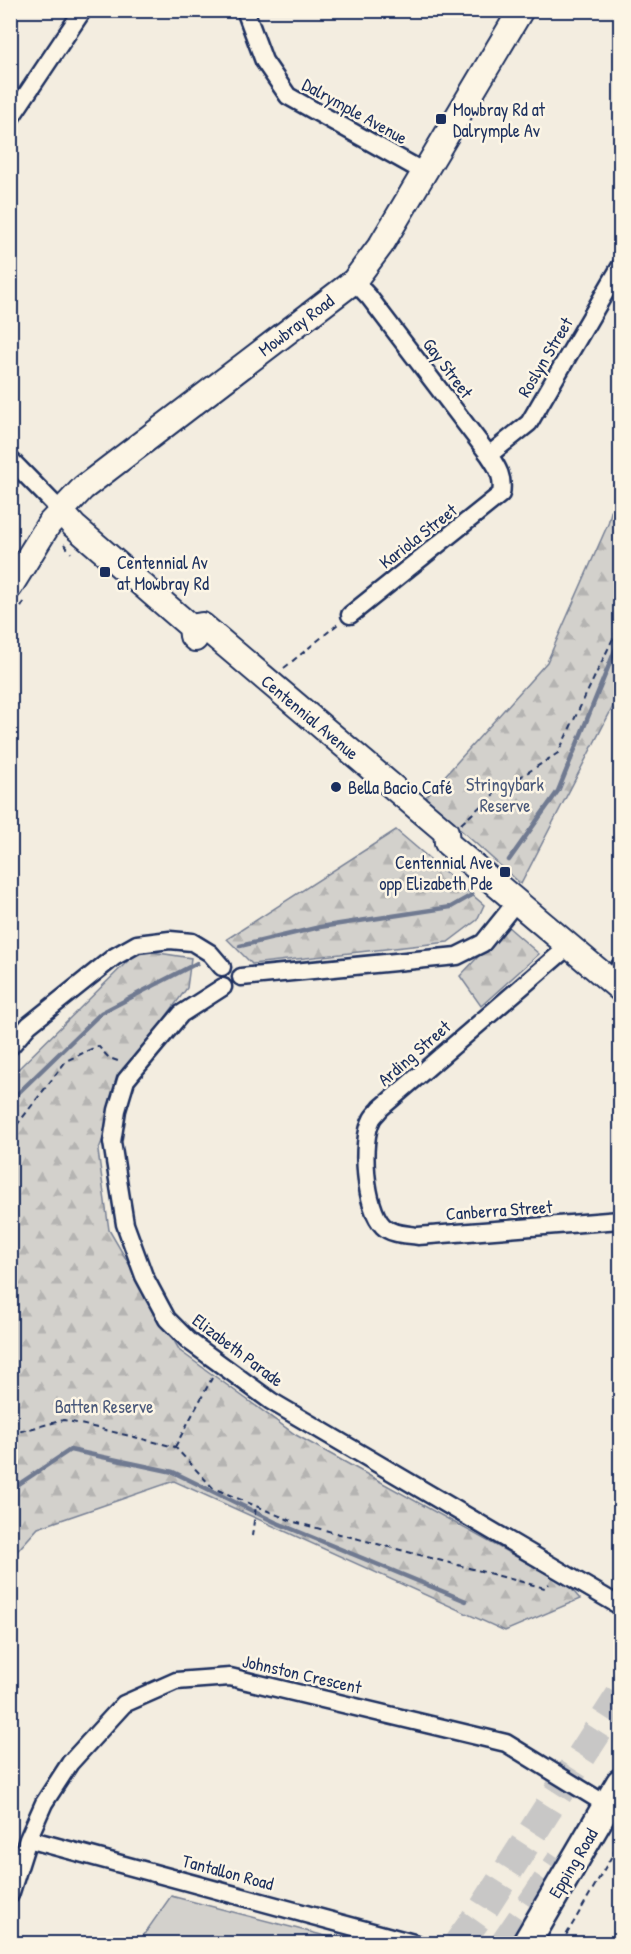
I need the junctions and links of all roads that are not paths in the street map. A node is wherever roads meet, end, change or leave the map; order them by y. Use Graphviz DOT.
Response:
graph roads {
  1 [pos="84,10"];
  2 [pos="245,10"];
  3 [pos="521,10"];
  4 [pos="10,119"];
  5 [pos="424,172"];
  6 [pos="621,267"];
  7 [pos="354,281"];
  8 [pos="489,455"];
  9 [pos="10,459"];
  10 [pos="503,483"];
  11 [pos="60,510"];
  12 [pos="10,587"];
  13 [pos="350,615"];
  14 [pos="191,627"];
  15 [pos="447,837"];
  16 [pos="516,902"];
  17 [pos="568,945"];
  18 [pos="222,967"];
  19 [pos="240,977"];
  20 [pos="618,979"];
  21 [pos="224,987"];
  22 [pos="10,1047"];
  23 [pos="621,1220"];
  24 [pos="383,1226"];
  25 [pos="621,1606"];
  26 [pos="616,1802"];
  27 [pos="28,1839"];
  28 [pos="10,1894"];
  29 [pos="417,1944"];
  30 [pos="526,1944"];
  31 [pos="547,1944"];
  1 -- 4 [label="street"];
  2 -- 5 [label="street, Dalrymple Avenue"];
  3 -- 5 [label="main road, Mowbray Road"];
  5 -- 7 [label="main road, Mowbray Road"];
  6 -- 8 [label="street, Roslyn Street"];
  7 -- 8 [label="street, Gay Street"];
  7 -- 11 [label="main road, Mowbray Road"];
  8 -- 10 [label="street, Gay Street"];
  9 -- 11 [label="street"];
  10 -- 13 [label="street, Kariola Street"];
  11 -- 12 [label="main road, Mowbray Road"];
  11 -- 14 [label="main road, Centennial Avenue"];
  14 -- 15 [label="main road, Centennial Avenue"];
  14 -- 15 [label="main road, Centennial Avenue"];
  15 -- 16 [label="main road, Centennial Avenue"];
  16 -- 17 [label="main road, Centennial Avenue"];
  16 -- 19 [label="street"];
  17 -- 20 [label="main road, Centennial Avenue"];
  17 -- 24 [label="street, Arding Street"];
  18 -- 19 [label="street"];
  18 -- 21 [label="street"];
  18 -- 22 [label="street"];
  19 -- 21 [label="street"];
  21 -- 25 [label="street, Elizabeth Parade"];
  23 -- 24 [label="street, Canberra Street"];
  26 -- 27 [label="street, Johnston Crescent"];
  26 -- 30 [label="main road, Epping Road"];
  26 -- 31 [label="main road, Epping Road"];
  27 -- 28 [label="street, Johnston Crescent"];
  27 -- 29 [label="street, Tantallon Road"];
}
